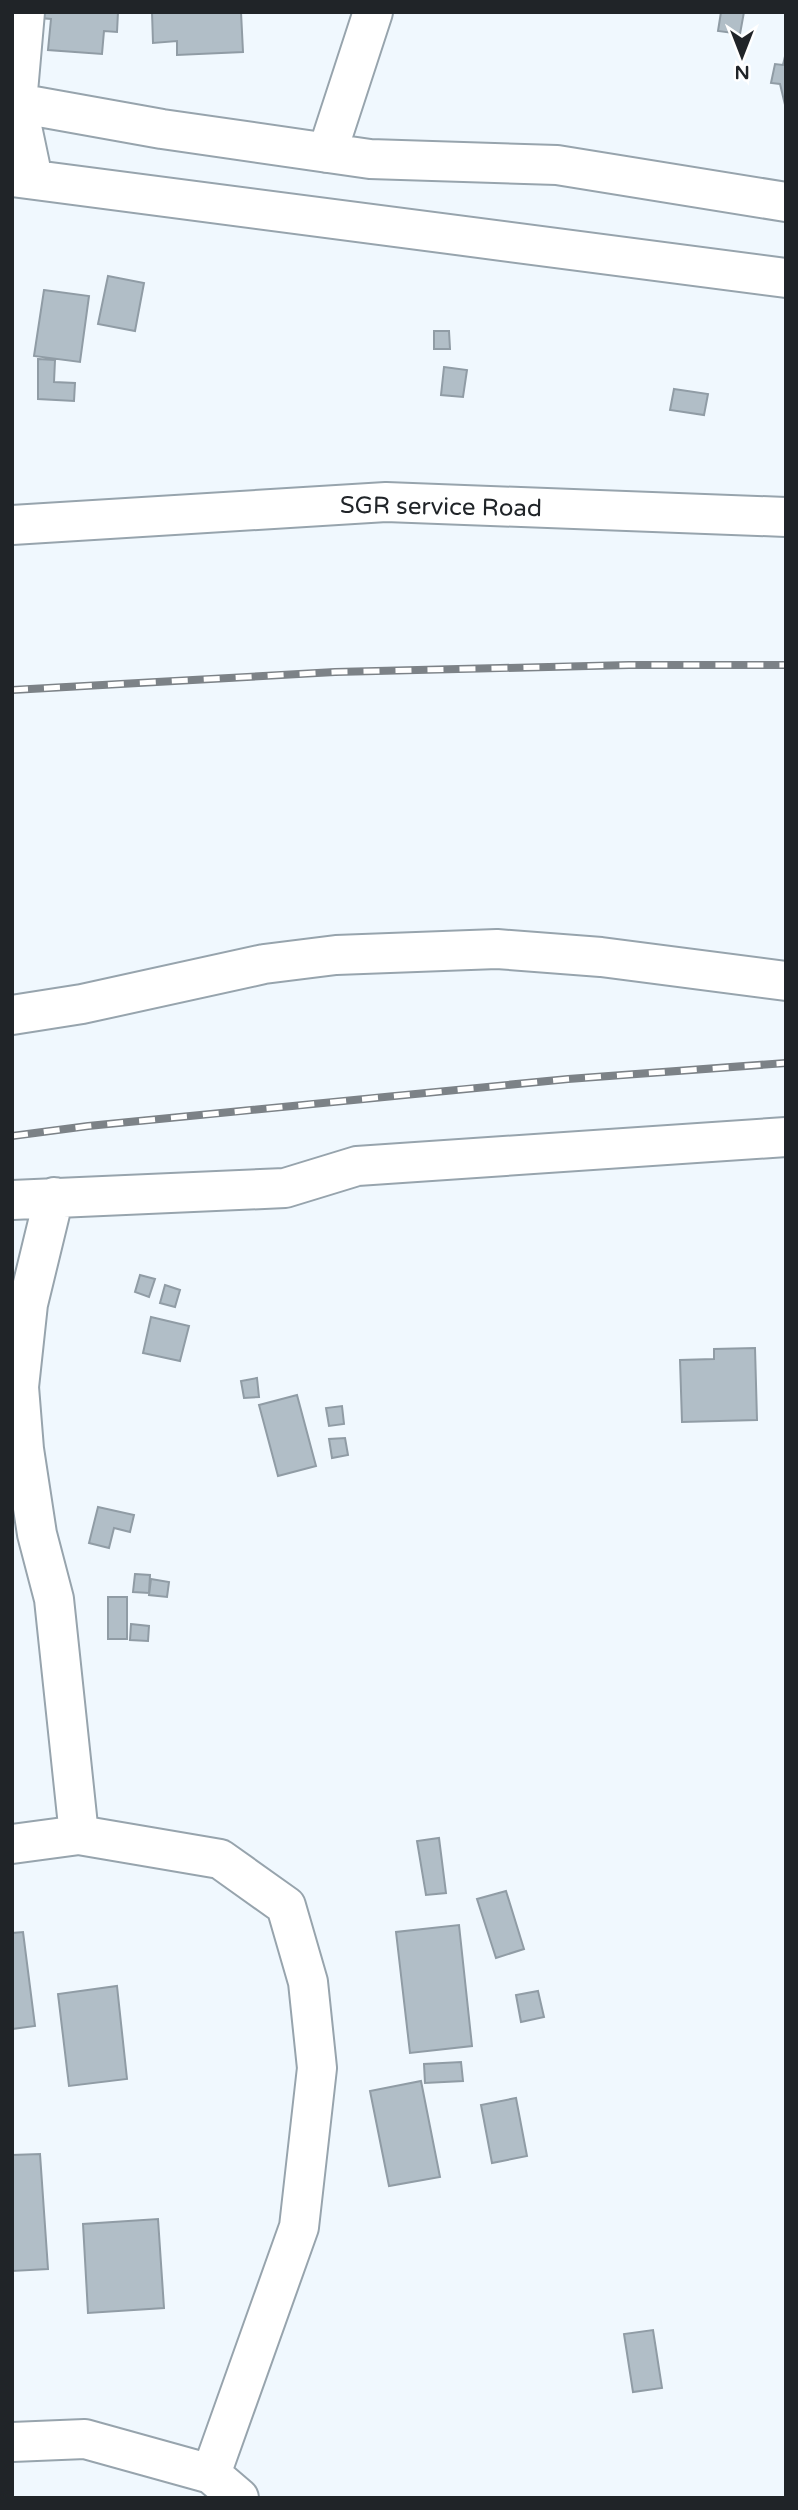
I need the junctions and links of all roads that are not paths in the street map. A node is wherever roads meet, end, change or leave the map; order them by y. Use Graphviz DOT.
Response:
graph roads {
  1 [pos="25,12"];
  2 [pos="373,12"];
  3 [pos="17,103"];
  4 [pos="327,153"];
  5 [pos="23,178"];
  6 [pos="786,202"];
  7 [pos="786,278"];
  8 [pos="786,517"];
  9 [pos="12,525"];
  10 [pos="786,981"];
  11 [pos="12,1014"];
  12 [pos="786,1137"];
  13 [pos="54,1197"];
  14 [pos="12,1200"];
  15 [pos="79,1835"];
  16 [pos="12,1844"];
  17 [pos="12,2442"];
  18 [pos="211,2473"];
  19 [pos="239,2498"];
  1 -- 3 [label="street"];
  2 -- 4 [label="street"];
  3 -- 4 [label="street"];
  3 -- 5 [label="street"];
  4 -- 6 [label="street"];
  5 -- 7 [label="street"];
  8 -- 9 [label="street, SGR service Road"];
  10 -- 11 [label="street"];
  12 -- 13 [label="street"];
  13 -- 14 [label="street"];
  13 -- 15 [label="street"];
  15 -- 16 [label="street"];
  15 -- 18 [label="street"];
  17 -- 18 [label="street"];
  18 -- 19 [label="street"];
}
